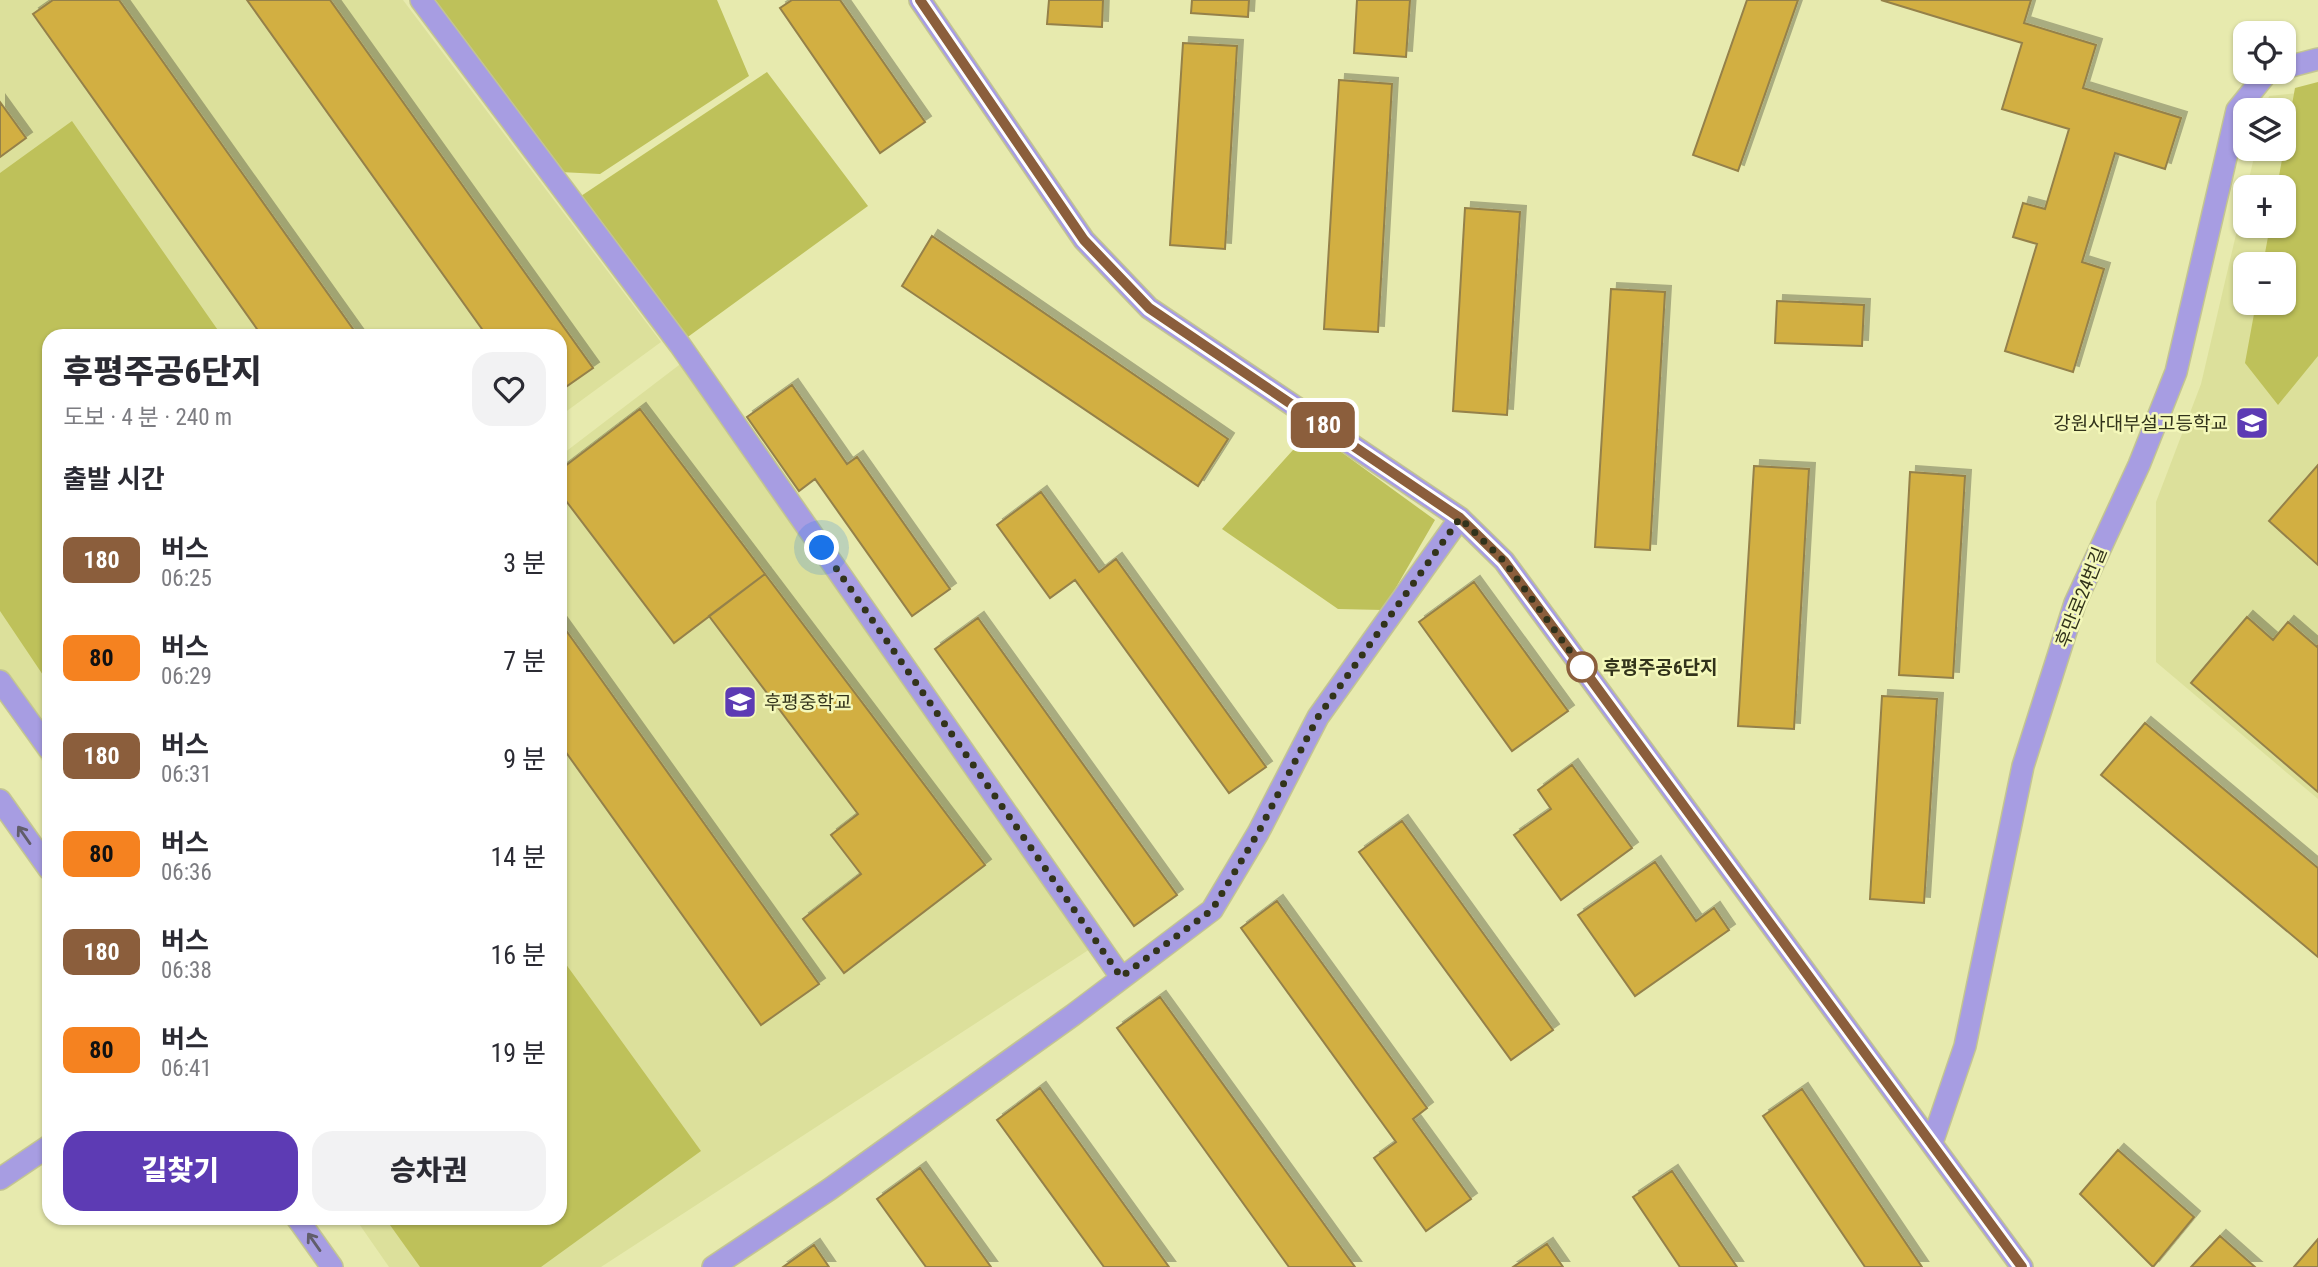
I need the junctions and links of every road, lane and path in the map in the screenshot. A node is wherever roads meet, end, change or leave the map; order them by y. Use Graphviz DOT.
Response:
graph roads {
  1 [pos="421,0"];
  2 [pos="920,0"];
  3 [pos="2318,59"];
  4 [pos="2296,65"];
  5 [pos="2258,84"];
  6 [pos="1460,518"];
  7 [pos="0,681"];
  8 [pos="42,739"];
  9 [pos="0,800"];
  10 [pos="42,859"];
  11 [pos="1121,977"];
  12 [pos="1932,1143"];
  13 [pos="42,1151"];
  14 [pos="0,1179"];
  15 [pos="302,1225"];
  16 [pos="332,1267"];
  17 [pos="713,1267"];
  18 [pos="2022,1267"];
  1 -- 11 [label="street"];
  2 -- 6 [label="street"];
  3 -- 4 [label="street"];
  5 -- 12 [label="street, 후만로24번길"];
  6 -- 11 [label="street"];
  6 -- 12 [label="street"];
  7 -- 8 [label="street"];
  10 -- 9 [label="street, one-way"];
  11 -- 17 [label="street"];
  12 -- 18 [label="street"];
  13 -- 14 [label="street"];
  16 -- 15 [label="street, one-way"];
}
